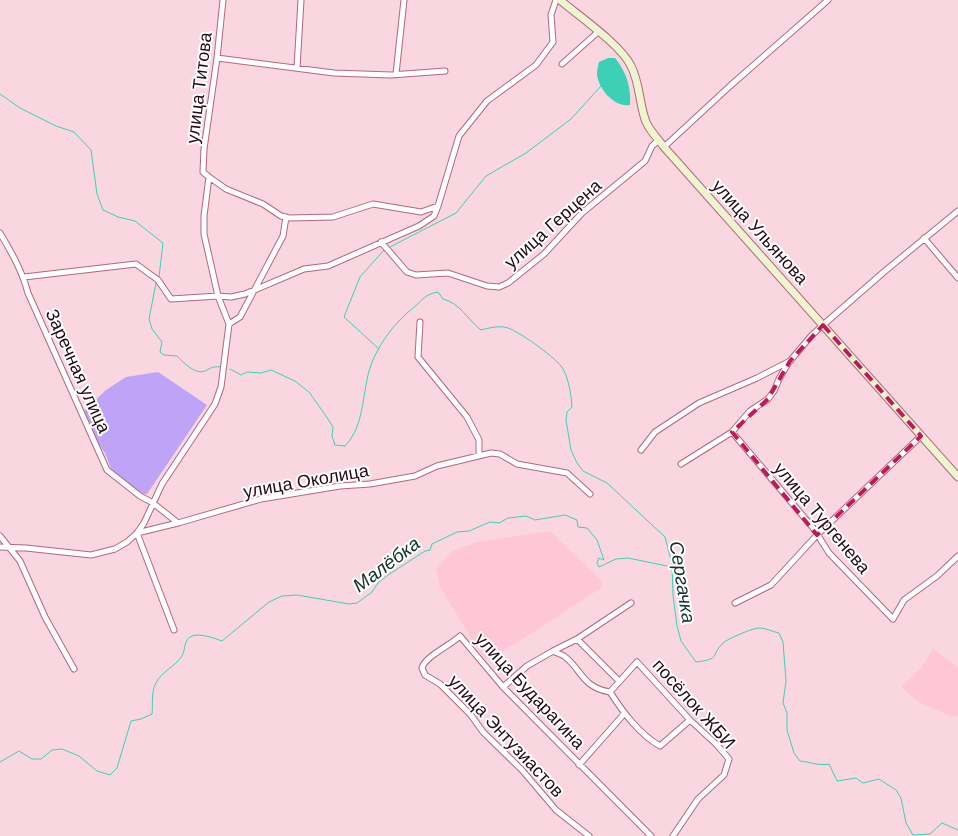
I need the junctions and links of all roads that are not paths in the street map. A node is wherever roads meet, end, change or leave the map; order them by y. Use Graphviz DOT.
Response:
graph roads {
  1 [pos="223,0"];
  2 [pos="300,0"];
  3 [pos="404,0"];
  4 [pos="556,0"];
  5 [pos="560,0"];
  6 [pos="828,0"];
  7 [pos="598,32"];
  8 [pos="217,58"];
  9 [pos="562,64"];
  10 [pos="297,68"];
  11 [pos="445,71"];
  12 [pos="396,74"];
  13 [pos="659,140"];
  14 [pos="664,147"];
  15 [pos="209,178"];
  16 [pos="438,206"];
  17 [pos="958,211"];
  18 [pos="286,217"];
  19 [pos="0,233"];
  20 [pos="924,238"];
  21 [pos="381,242"];
  22 [pos="24,277"];
  23 [pos="958,278"];
  24 [pos="255,289"];
  25 [pos="218,296"];
  26 [pos="420,322"];
  27 [pos="229,324"];
  28 [pos="823,325"];
  29 [pos="790,361"];
  30 [pos="732,432"];
  31 [pos="922,436"];
  32 [pos="641,450"];
  33 [pos="479,455"];
  34 [pos="682,464"];
  35 [pos="958,477"];
  36 [pos="590,494"];
  37 [pos="153,503"];
  38 [pos="178,523"];
  39 [pos="137,533"];
  40 [pos="817,535"];
  41 [pos="0,536"];
  42 [pos="8,546"];
  43 [pos="0,547"];
  44 [pos="958,556"];
  45 [pos="631,603"];
  46 [pos="735,603"];
  47 [pos="174,630"];
  48 [pos="460,636"];
  49 [pos="577,639"];
  50 [pos="553,651"];
  51 [pos="74,669"];
  52 [pos="619,681"];
  53 [pos="503,687"];
  54 [pos="610,692"];
  55 [pos="624,714"];
  56 [pos="690,720"];
  57 [pos="579,765"];
  58 [pos="589,836"];
  59 [pos="651,836"];
  60 [pos="673,836"];
  1 -- 8 [label="street, улица Титова"];
  2 -- 10 [label="street"];
  3 -- 12 [label="street"];
  4 -- 16 [label="street"];
  5 -- 7 [label="main road, улица Ульянова"];
  6 -- 14 [label="street"];
  7 -- 9 [label="street"];
  7 -- 13 [label="main road, улица Ульянова"];
  8 -- 10 [label="street"];
  8 -- 15 [label="street, улица Титова"];
  10 -- 12 [label="street"];
  11 -- 12 [label="street"];
  13 -- 14 [label="main road, улица Ульянова"];
  13 -- 21 [label="street, улица Герцена"];
  14 -- 28 [label="main road, улица Ульянова"];
  15 -- 18 [label="street"];
  15 -- 25 [label="street, улица Титова"];
  16 -- 18 [label="street"];
  16 -- 21 [label="street"];
  17 -- 20 [label="street"];
  18 -- 24 [label="street"];
  19 -- 22 [label="street, Заречная улица"];
  20 -- 23 [label="street"];
  20 -- 28 [label="street"];
  21 -- 24 [label="street"];
  22 -- 25 [label="street"];
  22 -- 37 [label="street, Заречная улица"];
  24 -- 25 [label="street"];
  24 -- 27 [label="street"];
  25 -- 27 [label="street, улица Титова"];
  26 -- 33 [label="street"];
  27 -- 37 [label="street"];
  28 -- 29 [label="street"];
  28 -- 31 [label="main road, улица Ульянова"];
  29 -- 30 [label="street"];
  29 -- 32 [label="street"];
  30 -- 34 [label="street"];
  30 -- 40 [label="street, улица Тургенева"];
  31 -- 35 [label="main road, улица Ульянова"];
  31 -- 40 [label="street"];
  33 -- 36 [label="street, улица Околица"];
  33 -- 38 [label="street, улица Околица"];
  37 -- 38 [label="street, Заречная улица"];
  37 -- 39 [label="street"];
  38 -- 39 [label="street, улица Околица"];
  39 -- 42 [label="street"];
  39 -- 47 [label="street"];
  40 -- 44 [label="street, улица Тургенева"];
  40 -- 46 [label="street"];
  41 -- 42 [label="street"];
  42 -- 43 [label="street"];
  42 -- 51 [label="street"];
  45 -- 49 [label="street"];
  48 -- 53 [label="street, улица Бударагина"];
  48 -- 58 [label="street, улица Энтузиастов"];
  49 -- 50 [label="street"];
  49 -- 52 [label="street"];
  50 -- 53 [label="street"];
  50 -- 54 [label="street"];
  52 -- 54 [label="street"];
  52 -- 56 [label="street, посёлок ЖБИ"];
  53 -- 57 [label="street, улица Бударагина"];
  54 -- 55 [label="street"];
  55 -- 56 [label="street"];
  55 -- 57 [label="street, улица Бударагина"];
  56 -- 60 [label="street, посёлок ЖБИ"];
  57 -- 59 [label="street, улица Бударагина"];
}
